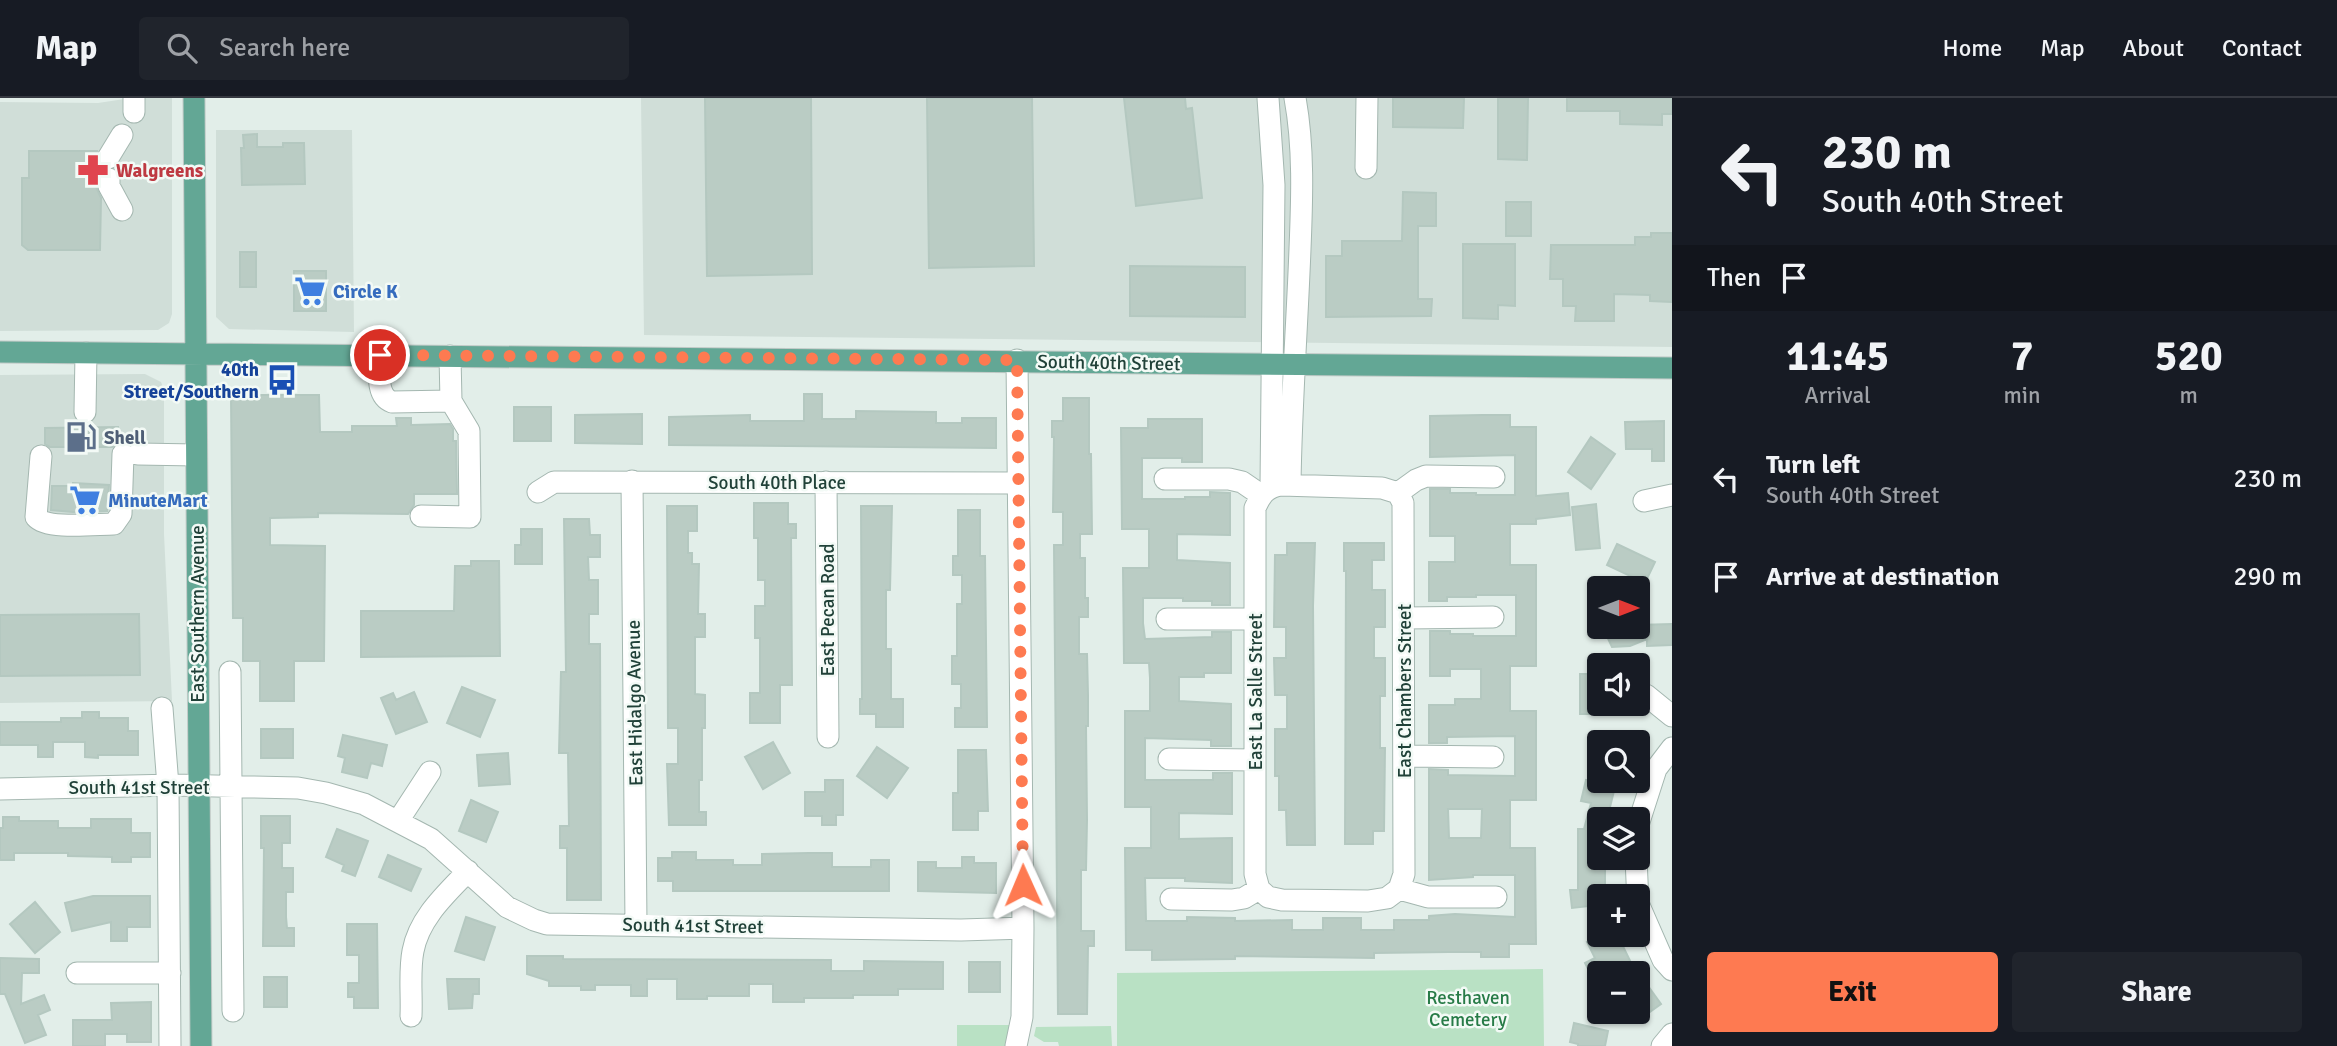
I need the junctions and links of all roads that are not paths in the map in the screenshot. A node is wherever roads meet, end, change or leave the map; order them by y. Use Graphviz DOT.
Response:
graph roads {
  1 [pos="194,98"];
  2 [pos="1268,98"];
  3 [pos="1295,98"];
  4 [pos="1367,98"];
  5 [pos="122,135"];
  6 [pos="1366,168"];
  7 [pos="122,210"];
  8 [pos="0,352"];
  9 [pos="86,353"];
  10 [pos="195,353"];
  11 [pos="380,355"];
  12 [pos="450,356"];
  13 [pos="1017,360"];
  14 [pos="1272,364"];
  15 [pos="1296,365"];
  16 [pos="1672,368"];
  17 [pos="451,401"];
  18 [pos="85,412"];
  19 [pos="1281,446"];
  20 [pos="196,455"];
  21 [pos="41,456"];
  22 [pos="1494,477"];
  23 [pos="1166,479"];
  24 [pos="632,481"];
  25 [pos="826,482"];
  26 [pos="1018,484"];
  27 [pos="1274,489"];
  28 [pos="538,492"];
  29 [pos="1398,493"];
  30 [pos="1672,495"];
  31 [pos="1644,501"];
  32 [pos="421,516"];
  33 [pos="1493,617"];
  34 [pos="1404,618"];
  35 [pos="1167,619"];
  36 [pos="1255,619"];
  37 [pos="230,672"];
  38 [pos="1650,698"];
  39 [pos="162,708"];
  40 [pos="1672,716"];
  41 [pos="828,737"];
  42 [pos="1672,748"];
  43 [pos="1405,756"];
  44 [pos="1493,757"];
  45 [pos="1169,759"];
  46 [pos="1255,760"];
  47 [pos="430,772"];
  48 [pos="168,786"];
  49 [pos="198,786"];
  50 [pos="230,788"];
  51 [pos="0,789"];
  52 [pos="1644,807"];
  53 [pos="398,821"];
  54 [pos="1637,870"];
  55 [pos="468,872"];
  56 [pos="1399,888"];
  57 [pos="1259,889"];
  58 [pos="1496,897"];
  59 [pos="1171,899"];
  60 [pos="636,924"];
  61 [pos="1023,928"];
  62 [pos="1672,970"];
  63 [pos="76,973"];
  64 [pos="170,973"];
  65 [pos="233,1011"];
  66 [pos="411,1016"];
  67 [pos="1672,1034"];
  68 [pos="170,1046"];
  69 [pos="201,1046"];
  70 [pos="1016,1046"];
  71 [pos="1662,1046"];
  1 -- 10 [label="main road, East Southern Avenue"];
  2 -- 14 [label="street, East La Salle Street"];
  3 -- 15 [label="street, East La Salle Street"];
  4 -- 6 [label="street"];
  5 -- 7 [label="street"];
  8 -- 9 [label="main road, South 40th Street"];
  9 -- 10 [label="main road, South 40th Street"];
  9 -- 18 [label="street"];
  10 -- 11 [label="main road, South 40th Street"];
  10 -- 20 [label="main road, East Southern Avenue"];
  11 -- 12 [label="main road, South 40th Street"];
  11 -- 17 [label="street"];
  12 -- 13 [label="main road, South 40th Street"];
  12 -- 17 [label="street"];
  13 -- 14 [label="main road, South 40th Street"];
  13 -- 26 [label="street"];
  14 -- 15 [label="main road, South 40th Street"];
  14 -- 19 [label="street, East La Salle Street"];
  15 -- 16 [label="main road, South 40th Street"];
  15 -- 19 [label="street, East La Salle Street"];
  17 -- 32 [label="street"];
  19 -- 27 [label="street, East La Salle Street"];
  20 -- 21 [label="street"];
  20 -- 49 [label="main road, East Southern Avenue"];
  22 -- 29 [label="street"];
  23 -- 27 [label="street"];
  24 -- 25 [label="street, South 40th Place"];
  24 -- 28 [label="street, South 40th Place"];
  24 -- 60 [label="street, East Hidalgo Avenue"];
  25 -- 26 [label="street, South 40th Place"];
  25 -- 41 [label="street, East Pecan Road"];
  26 -- 61 [label="street"];
  27 -- 29 [label="street"];
  27 -- 36 [label="street, East La Salle Street"];
  29 -- 34 [label="street, East Chambers Street"];
  30 -- 31 [label="street"];
  33 -- 34 [label="street"];
  34 -- 43 [label="street, East Chambers Street"];
  35 -- 36 [label="street"];
  36 -- 46 [label="street, East La Salle Street"];
  37 -- 50 [label="street, East Southern Avenue"];
  38 -- 40 [label="street"];
  39 -- 48 [label="street, East Southern Avenue"];
  42 -- 52 [label="street"];
  43 -- 44 [label="street"];
  43 -- 56 [label="street, East Chambers Street"];
  45 -- 46 [label="street"];
  46 -- 57 [label="street, East La Salle Street"];
  47 -- 53 [label="street"];
  48 -- 49 [label="street, South 41st Street"];
  48 -- 51 [label="street, South 41st Street"];
  48 -- 64 [label="street, East Southern Avenue"];
  49 -- 50 [label="street, South 41st Street"];
  49 -- 69 [label="main road, East Southern Avenue"];
  50 -- 53 [label="street, South 41st Street"];
  50 -- 65 [label="street, East Southern Avenue"];
  53 -- 55 [label="street, South 41st Street"];
  54 -- 62 [label="street"];
  55 -- 60 [label="street, South 41st Street"];
  55 -- 66 [label="street"];
  56 -- 57 [label="street"];
  56 -- 58 [label="street"];
  57 -- 59 [label="street"];
  60 -- 61 [label="street, South 41st Street"];
  61 -- 70 [label="street"];
  63 -- 64 [label="street"];
  64 -- 68 [label="street, East Southern Avenue"];
  67 -- 71 [label="street"];
}
